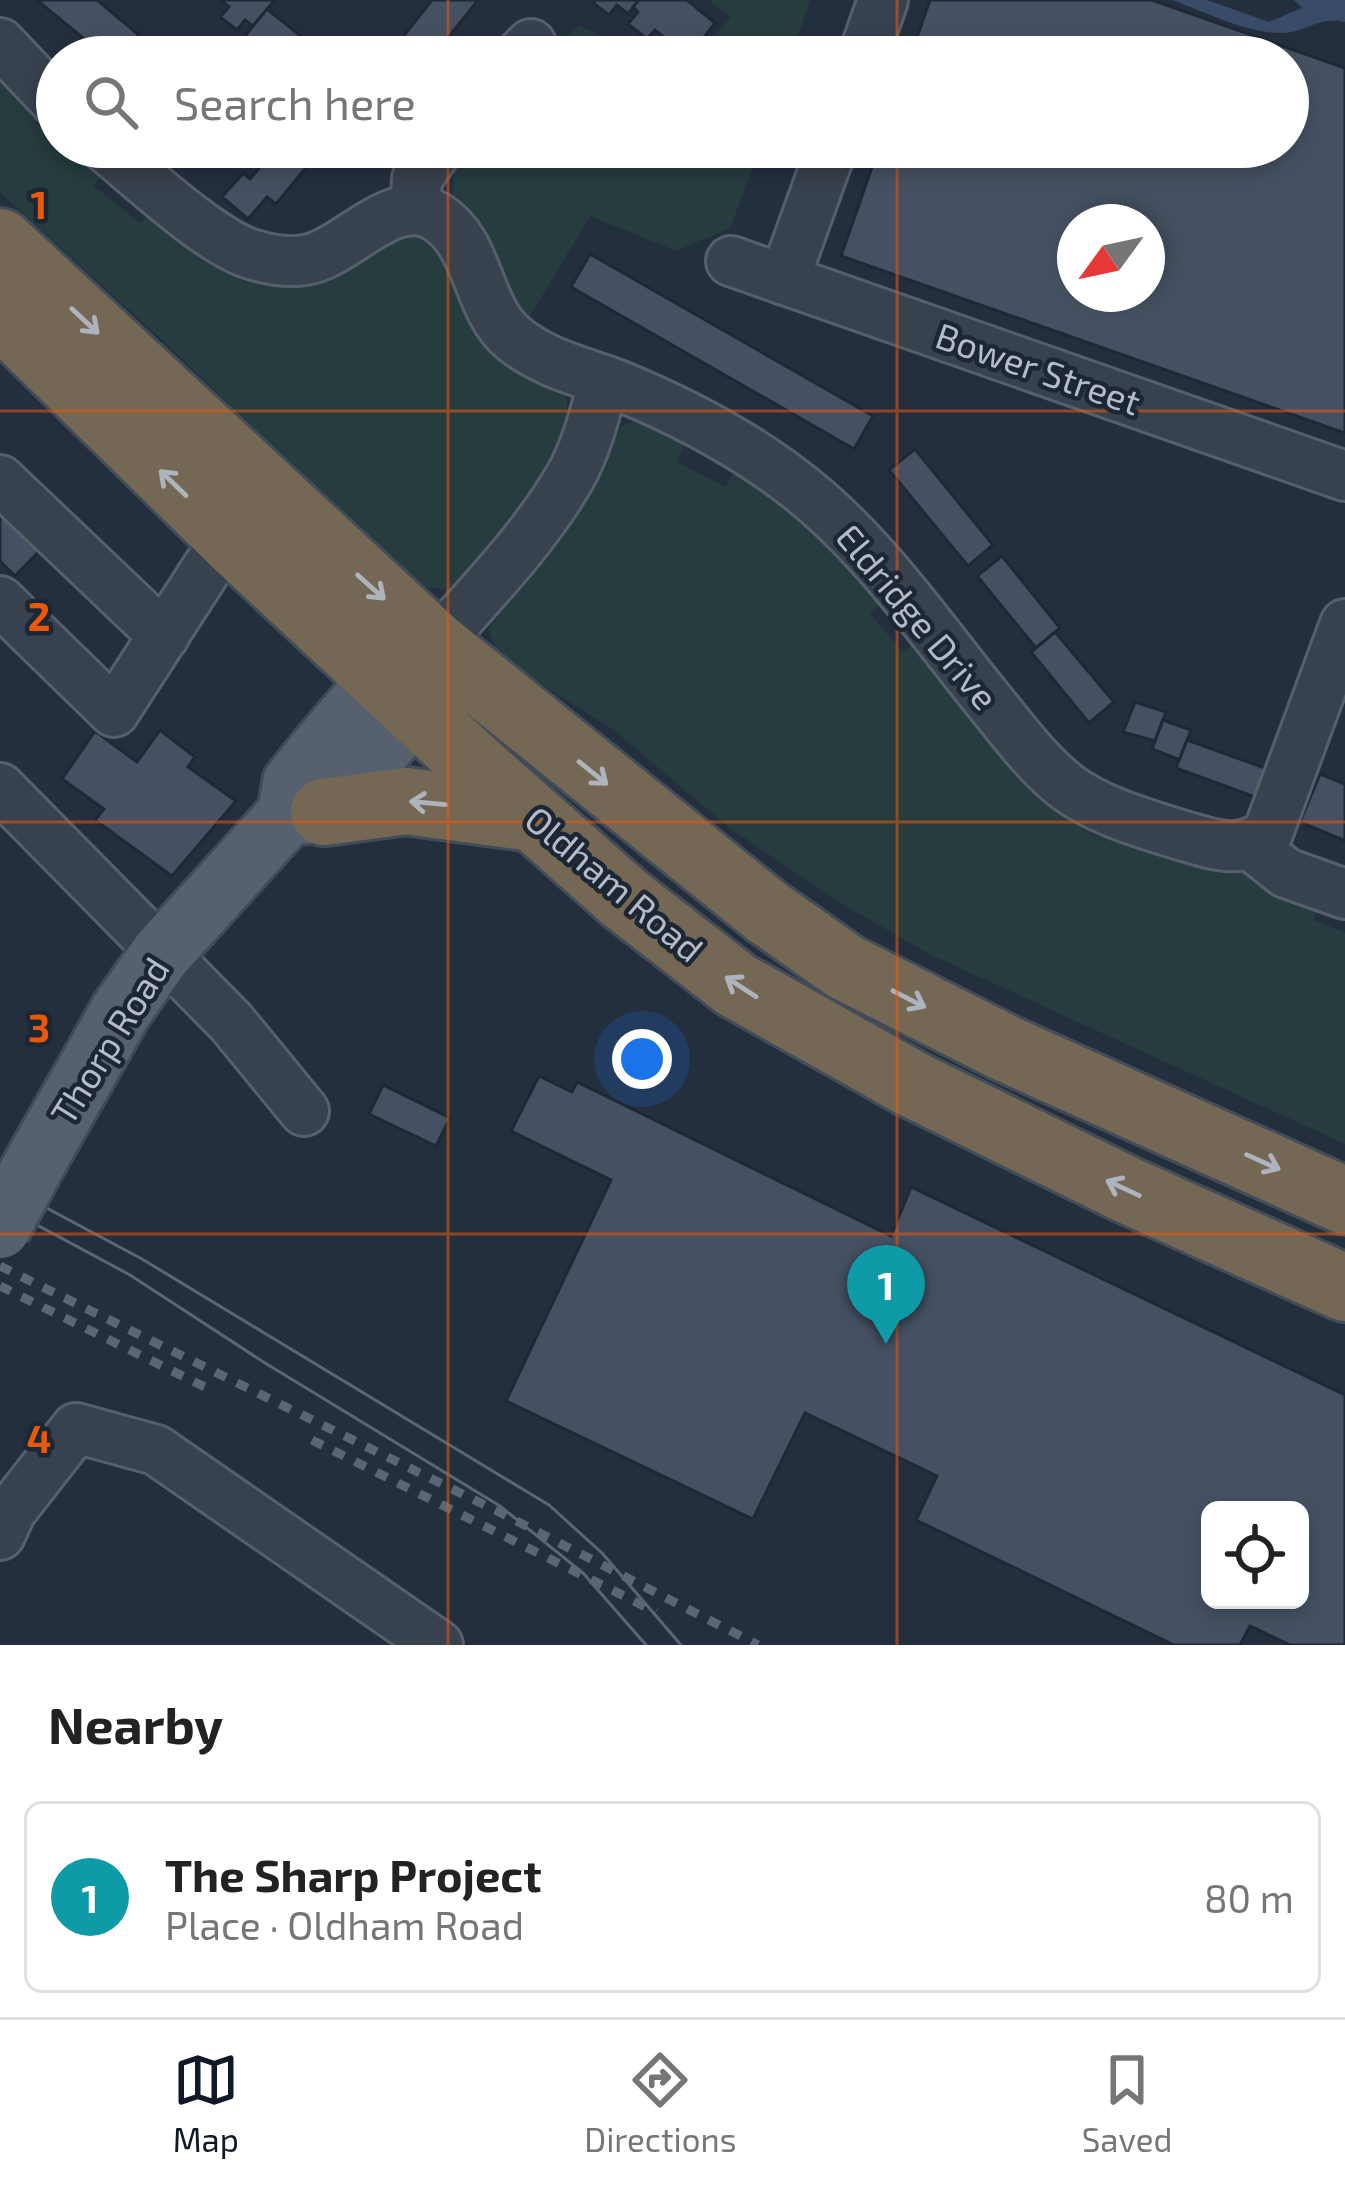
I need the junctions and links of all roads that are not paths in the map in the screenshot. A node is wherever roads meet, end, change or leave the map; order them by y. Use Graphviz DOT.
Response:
graph roads {
  1 [pos="883,0"];
  2 [pos="870,36"];
  3 [pos="0,43"];
  4 [pos="36,81"];
  5 [pos="133,168"];
  6 [pos="425,168"];
  7 [pos="824,168"];
  8 [pos="415,210"];
  9 [pos="0,242"];
  10 [pos="731,261"];
  11 [pos="784,280"];
  12 [pos="5,328"];
  13 [pos="604,380"];
  14 [pos="1345,476"];
  15 [pos="0,480"];
  16 [pos="232,541"];
  17 [pos="0,602"];
  18 [pos="1345,624"];
  19 [pos="164,636"];
  20 [pos="411,677"];
  21 [pos="0,788"];
  22 [pos="306,813"];
  23 [pos="532,818"];
  24 [pos="1252,846"];
  25 [pos="1345,894"];
  26 [pos="161,954"];
  27 [pos="304,1111"];
  28 [pos="1345,1201"];
  29 [pos="0,1228"];
  30 [pos="1345,1288"];
  31 [pos="0,1535"];
  32 [pos="437,1645"];
  1 -- 2 [label="street"];
  3 -- 4 [label="street"];
  5 -- 8 [label="street"];
  6 -- 8 [label="street"];
  7 -- 11 [label="street"];
  8 -- 13 [label="street, Eldridge Drive"];
  9 -- 20 [label="highway, Oldham Road, one-way"];
  10 -- 11 [label="street, Bower Street"];
  11 -- 14 [label="street, Bower Street"];
  16 -- 12 [label="highway, Oldham Road, one-way"];
  13 -- 20 [label="street"];
  13 -- 24 [label="street, Eldridge Drive"];
  15 -- 19 [label="street"];
  16 -- 19 [label="street"];
  16 -- 20 [label="highway, Oldham Road"];
  17 -- 19 [label="street"];
  18 -- 24 [label="street"];
  20 -- 22 [label="main road, Thorp Road"];
  20 -- 23 [label="highway, Oldham Road"];
  20 -- 28 [label="highway, Oldham Road, one-way"];
  21 -- 26 [label="street"];
  23 -- 22 [label="highway, one-way"];
  22 -- 26 [label="main road, Thorp Road"];
  30 -- 23 [label="highway, Oldham Road, one-way"];
  24 -- 25 [label="street"];
  26 -- 27 [label="street"];
  26 -- 29 [label="main road, Thorp Road, bridge"];
  31 -- 32 [label="street"];
}
